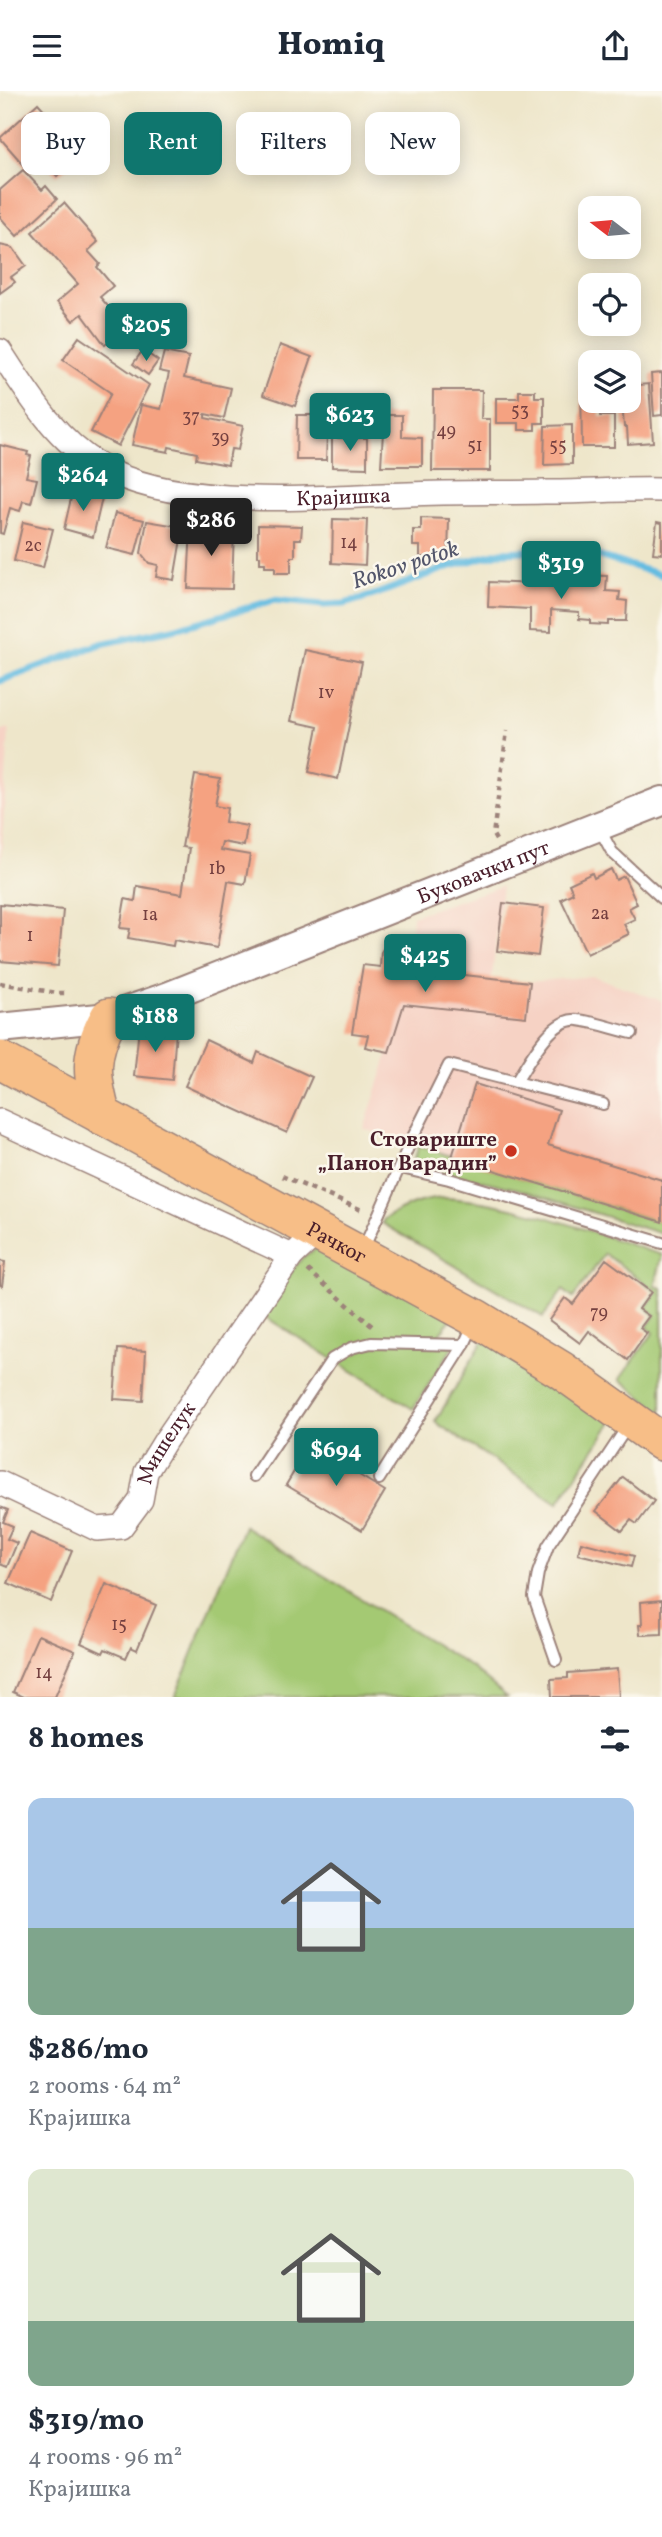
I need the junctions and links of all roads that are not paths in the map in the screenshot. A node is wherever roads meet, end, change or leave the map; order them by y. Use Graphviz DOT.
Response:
graph roads {
  1 [pos="0,351"];
  2 [pos="662,490"];
  3 [pos="662,801"];
  4 [pos="598,825"];
  5 [pos="662,898"];
  6 [pos="109,1017"];
  7 [pos="0,1028"];
  8 [pos="632,1033"];
  9 [pos="0,1061"];
  10 [pos="516,1082"];
  11 [pos="603,1104"];
  12 [pos="102,1116"];
  13 [pos="0,1121"];
  14 [pos="401,1168"];
  15 [pos="662,1243"];
  16 [pos="305,1244"];
  17 [pos="361,1254"];
  18 [pos="470,1331"];
  19 [pos="632,1419"];
  20 [pos="662,1442"];
  21 [pos="254,1476"];
  22 [pos="379,1479"];
  23 [pos="0,1483"];
  24 [pos="556,1661"];
  1 -- 2 [label="street, Крајишка"];
  3 -- 4 [label="street, Буковачки пут"];
  4 -- 5 [label="lane"];
  4 -- 6 [label="street, Буковачки пут"];
  6 -- 7 [label="street, Буковачки пут"];
  6 -- 12 [label="main road"];
  8 -- 10 [label="lane"];
  9 -- 12 [label="main road, Рачког"];
  10 -- 11 [label="lane"];
  10 -- 14 [label="lane"];
  12 -- 16 [label="main road, Рачког"];
  13 -- 16 [label="street"];
  14 -- 15 [label="lane"];
  14 -- 17 [label="lane"];
  16 -- 17 [label="main road, Рачког"];
  16 -- 23 [label="street, Мишелук"];
  17 -- 18 [label="main road, Рачког"];
  18 -- 19 [label="main road, Рачког"];
  18 -- 21 [label="lane"];
  18 -- 22 [label="lane"];
  19 -- 20 [label="main road, Рачког"];
  19 -- 24 [label="lane"];
}
